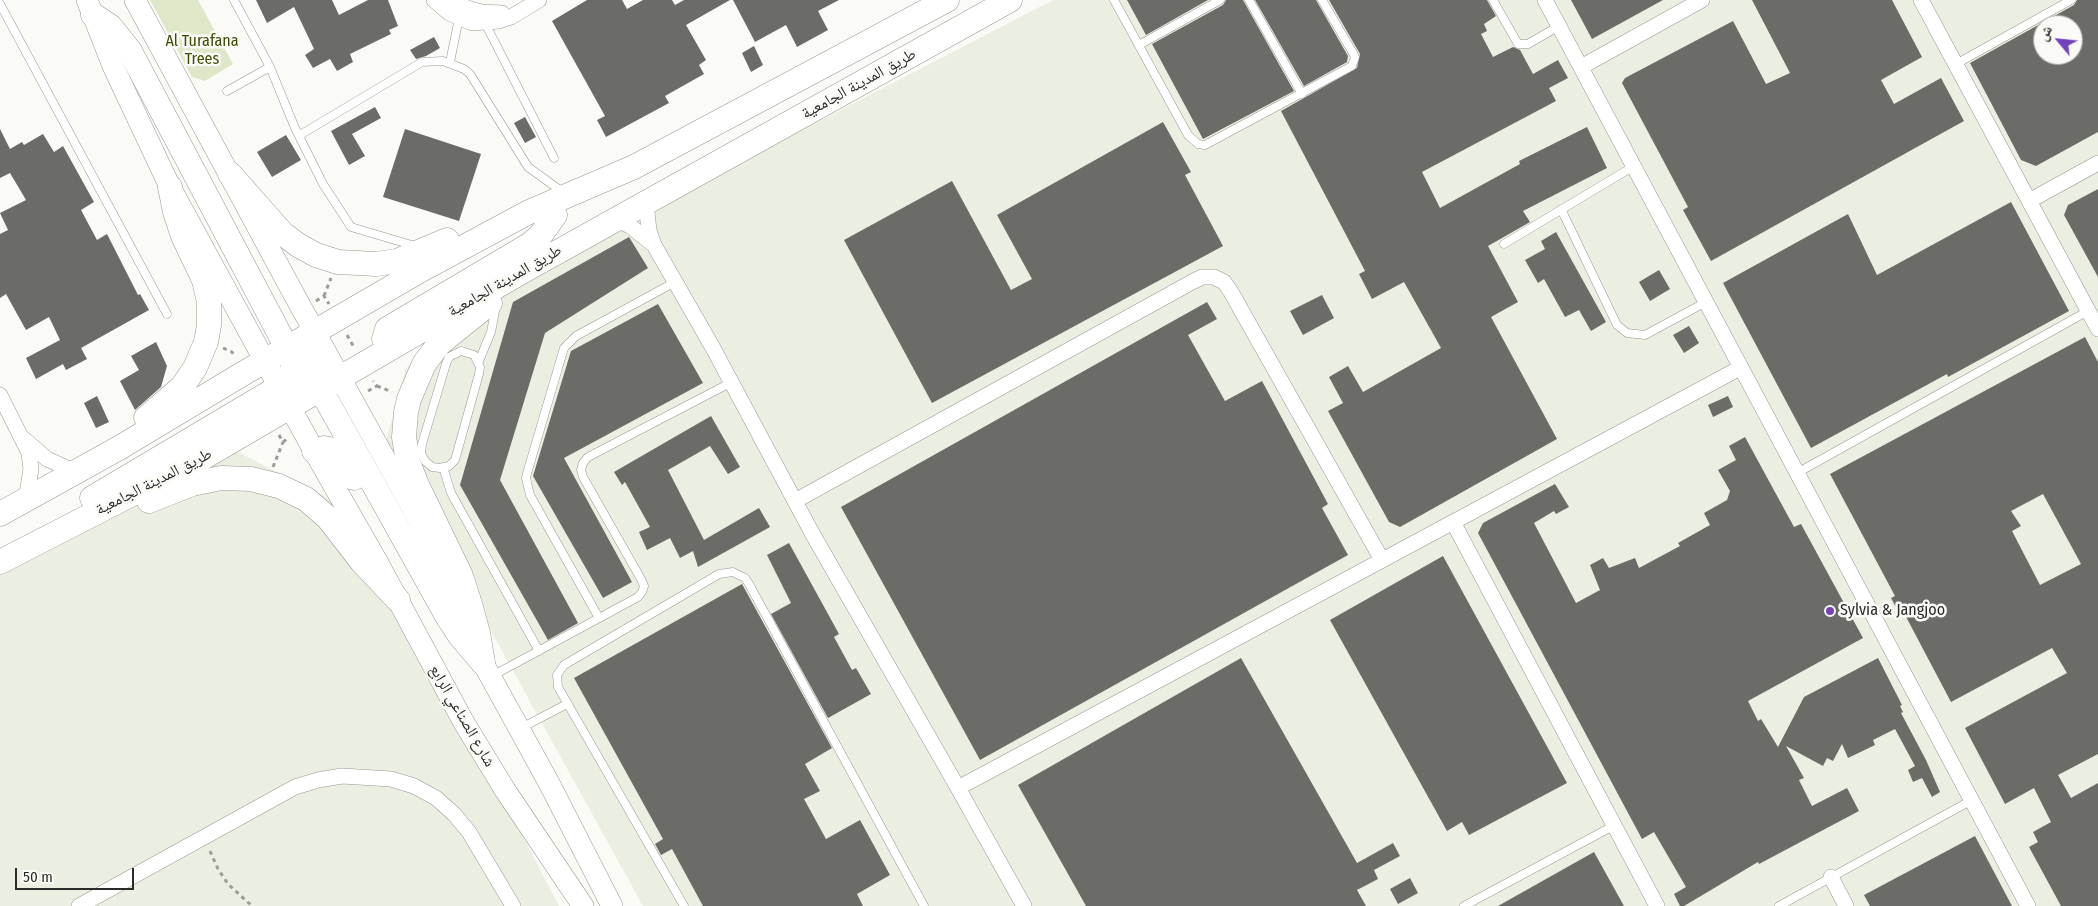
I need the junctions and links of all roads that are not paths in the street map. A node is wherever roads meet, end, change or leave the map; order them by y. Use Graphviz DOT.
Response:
graph roads {
  1 [pos="134,0"];
  2 [pos="234,0"];
  3 [pos="434,0"];
  4 [pos="449,0"];
  5 [pos="539,0"];
  6 [pos="1010,0"];
  7 [pos="1114,0"];
  8 [pos="1220,0"];
  9 [pos="1250,0"];
  10 [pos="1322,0"];
  11 [pos="1493,0"];
  12 [pos="1545,0"];
  13 [pos="1702,0"];
  14 [pos="1921,0"];
  15 [pos="2071,0"];
  16 [pos="935,3"];
  17 [pos="0,4"];
  18 [pos="90,7"];
  19 [pos="521,10"];
  20 [pos="459,18"];
  21 [pos="486,23"];
  22 [pos="1559,26"];
  23 [pos="1139,44"];
  24 [pos="450,62"];
  25 [pos="1956,64"];
  26 [pos="270,67"];
  27 [pos="1581,67"];
  28 [pos="228,91"];
  29 [pos="1302,94"];
  30 [pos="300,135"];
  31 [pos="554,158"];
  32 [pos="2098,163"];
  33 [pos="1634,166"];
  34 [pos="230,174"];
  35 [pos="170,187"];
  36 [pos="568,200"];
  37 [pos="2029,201"];
  38 [pos="646,202"];
  39 [pos="1561,210"];
  40 [pos="529,212"];
  41 [pos="616,219"];
  42 [pos="1504,244"];
  43 [pos="654,246"];
  44 [pos="427,249"];
  45 [pos="518,274"];
  46 [pos="675,282"];
  47 [pos="498,297"];
  48 [pos="1706,302"];
  49 [pos="2088,311"];
  50 [pos="166,314"];
  51 [pos="2098,329"];
  52 [pos="391,347"];
  53 [pos="265,361"];
  54 [pos="478,361"];
  55 [pos="299,364"];
  56 [pos="1740,368"];
  57 [pos="340,377"];
  58 [pos="732,382"];
  59 [pos="319,389"];
  60 [pos="0,395"];
  61 [pos="23,438"];
  62 [pos="119,448"];
  63 [pos="314,451"];
  64 [pos="443,468"];
  65 [pos="76,472"];
  66 [pos="1797,473"];
  67 [pos="26,500"];
  68 [pos="795,501"];
  69 [pos="0,514"];
  70 [pos="1453,522"];
  71 [pos="49,536"];
  72 [pos="1382,560"];
  73 [pos="0,562"];
  74 [pos="398,600"];
  75 [pos="599,618"];
  76 [pos="460,636"];
  77 [pos="539,651"];
  78 [pos="486,670"];
  79 [pos="567,704"];
  80 [pos="519,729"];
  81 [pos="958,788"];
  82 [pos="1972,800"];
  83 [pos="1614,825"];
  84 [pos="549,854"];
  85 [pos="585,854"];
  86 [pos="1831,878"];
  87 [pos="79,906"];
  88 [pos="513,906"];
  89 [pos="569,906"];
  90 [pos="583,906"];
  91 [pos="612,906"];
  92 [pos="625,906"];
  93 [pos="684,906"];
  94 [pos="924,906"];
  95 [pos="1024,906"];
  96 [pos="1464,906"];
  97 [pos="1657,906"];
  98 [pos="1779,906"];
  99 [pos="1846,906"];
  100 [pos="2028,906"];
  1 -- 34 [label="main road, شارع الصناعي الرابع"];
  2 -- 26 [label="lane"];
  3 -- 20 [label="street"];
  4 -- 19 [label="street"];
  5 -- 19 [label="street"];
  6 -- 38 [label="main road, طريق المدينة الجامعية"];
  7 -- 23 [label="lane"];
  8 -- 23 [label="lane"];
  9 -- 29 [label="lane"];
  10 -- 29 [label="lane"];
  11 -- 22 [label="lane"];
  12 -- 22 [label="street"];
  13 -- 27 [label="street"];
  14 -- 25 [label="street"];
  15 -- 25 [label="lane"];
  16 -- 36 [label="main road, طريق المدينة الجامعية"];
  17 -- 50 [label="lane"];
  18 -- 35 [label="main road"];
  18 -- 55 [label="main road"];
  19 -- 21 [label="street"];
  20 -- 21 [label="street"];
  20 -- 24 [label="lane"];
  21 -- 31 [label="lane"];
  22 -- 27 [label="street"];
  23 -- 29 [label="lane"];
  24 -- 30 [label="lane"];
  24 -- 36 [label="lane"];
  25 -- 37 [label="street"];
  26 -- 28 [label="lane"];
  26 -- 30 [label="lane"];
  27 -- 33 [label="street"];
  30 -- 44 [label="lane"];
  32 -- 37 [label="street"];
  33 -- 39 [label="lane"];
  33 -- 48 [label="street"];
  34 -- 44 [label="main road"];
  34 -- 55 [label="main road, شارع الصناعي الرابع"];
  35 -- 53 [label="main road"];
  35 -- 62 [label="main road"];
  36 -- 40 [label="main road, طريق المدينة الجامعية"];
  36 -- 52 [label="main road"];
  36 -- 55 [label="main road"];
  37 -- 49 [label="street"];
  38 -- 41 [label="main road, طريق المدينة الجامعية"];
  38 -- 43 [label="street"];
  39 -- 42 [label="lane"];
  39 -- 48 [label="lane"];
  40 -- 44 [label="main road"];
  40 -- 55 [label="main road, طريق المدينة الجامعية"];
  41 -- 43 [label="street"];
  41 -- 45 [label="main road, طريق المدينة الجامعية"];
  43 -- 46 [label="street"];
  45 -- 47 [label="main road"];
  45 -- 52 [label="main road, طريق المدينة الجامعية"];
  46 -- 58 [label="street"];
  46 -- 75 [label="lane"];
  47 -- 54 [label="lane"];
  47 -- 78 [label="main road"];
  48 -- 56 [label="street"];
  49 -- 51 [label="street"];
  49 -- 66 [label="lane"];
  52 -- 57 [label="main road, طريق المدينة الجامعية"];
  53 -- 55 [label="main road, طريق المدينة الجامعية"];
  53 -- 62 [label="main road, طريق المدينة الجامعية"];
  54 -- 64 [label="lane"];
  54 -- 64 [label="lane"];
  55 -- 57 [label="main road"];
  55 -- 59 [label="main road, طريق المدينة الجامعية"];
  55 -- 59 [label="main road"];
  55 -- 63 [label="main road, شارع الصناعي الرابع"];
  55 -- 71 [label="main road"];
  56 -- 66 [label="street"];
  56 -- 70 [label="street"];
  57 -- 59 [label="main road, طريق المدينة الجامعية"];
  57 -- 78 [label="main road"];
  58 -- 68 [label="street"];
  58 -- 75 [label="lane"];
  59 -- 76 [label="main road"];
  60 -- 61 [label="street"];
  61 -- 65 [label="street"];
  61 -- 67 [label="street"];
  62 -- 65 [label="main road, طريق المدينة الجامعية"];
  63 -- 74 [label="main road, شارع الصناعي الرابع"];
  63 -- 76 [label="main road"];
  64 -- 77 [label="lane"];
  65 -- 67 [label="main road, طريق المدينة الجامعية"];
  66 -- 82 [label="street"];
  67 -- 69 [label="main road, طريق المدينة الجامعية"];
  68 -- 72 [label="street"];
  68 -- 81 [label="street"];
  70 -- 72 [label="street"];
  70 -- 83 [label="street"];
  71 -- 73 [label="main road"];
  71 -- 74 [label="main road"];
  72 -- 81 [label="street"];
  74 -- 84 [label="main road, شارع الصناعي الرابع"];
  75 -- 77 [label="lane"];
  76 -- 78 [label="main road"];
  77 -- 78 [label="lane"];
  78 -- 80 [label="main road"];
  79 -- 80 [label="lane"];
  79 -- 93 [label="lane"];
  79 -- 94 [label="lane"];
  80 -- 85 [label="main road"];
  81 -- 95 [label="street"];
  82 -- 86 [label="lane"];
  82 -- 100 [label="street"];
  83 -- 96 [label="lane"];
  83 -- 97 [label="street"];
  84 -- 89 [label="main road"];
  84 -- 90 [label="main road, شارع الصناعي الرابع"];
  85 -- 91 [label="main road"];
  85 -- 92 [label="main road"];
  86 -- 98 [label="lane"];
  86 -- 99 [label="street"];
  87 -- 88 [label="street"];
}
